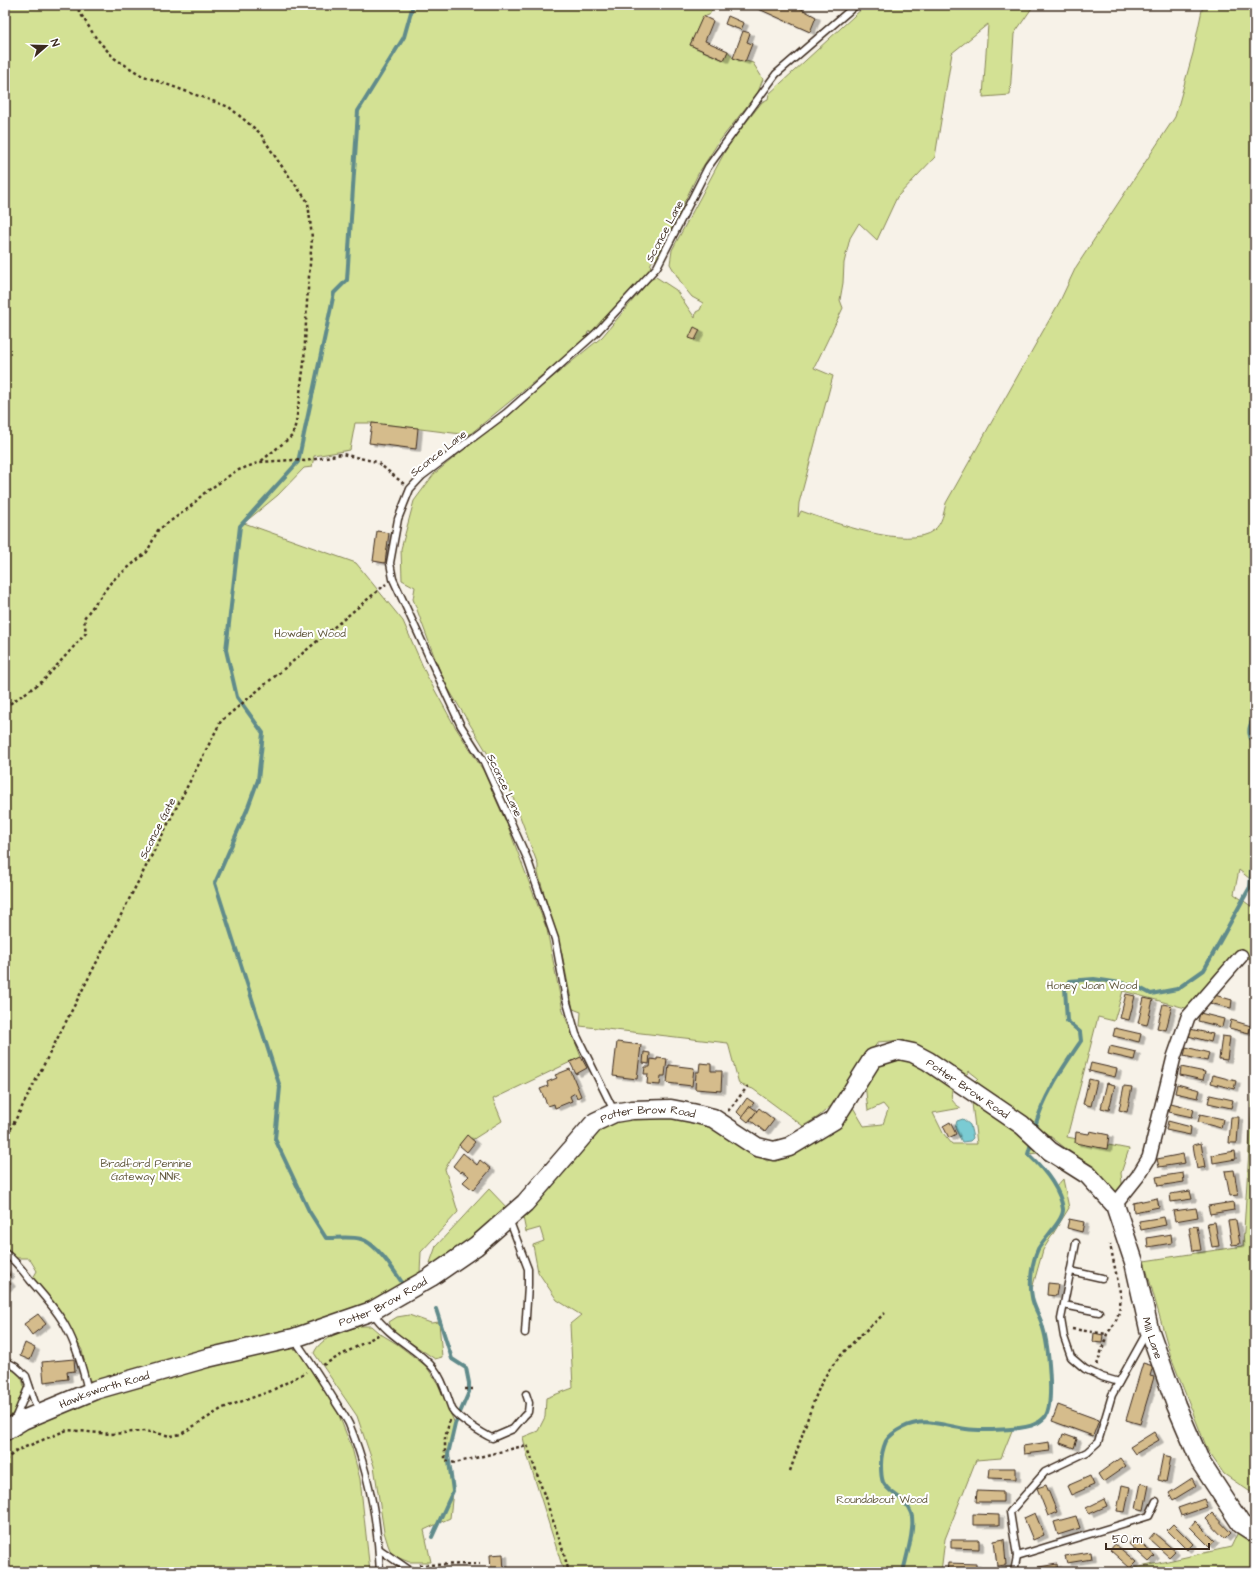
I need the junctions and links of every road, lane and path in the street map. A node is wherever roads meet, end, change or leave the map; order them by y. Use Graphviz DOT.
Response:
graph roads {
  1 [pos="75,5"];
  2 [pos="856,5"];
  3 [pos="260,462"];
  4 [pos="410,489"];
  5 [pos="393,579"];
  6 [pos="5,707"];
  7 [pos="1241,956"];
  8 [pos="748,1086"];
  9 [pos="614,1113"];
  10 [pos="718,1122"];
  11 [pos="5,1140"];
  12 [pos="1050,1151"];
  13 [pos="1115,1205"];
  14 [pos="508,1218"];
  15 [pos="1076,1243"];
  16 [pos="1110,1244"];
  17 [pos="5,1253"];
  18 [pos="1070,1271"];
  19 [pos="1102,1278"];
  20 [pos="1064,1305"];
  21 [pos="372,1311"];
  22 [pos="1099,1312"];
  23 [pos="886,1313"];
  24 [pos="1062,1327"];
  25 [pos="1149,1329"];
  26 [pos="386,1330"];
  27 [pos="525,1333"];
  28 [pos="1107,1334"];
  29 [pos="294,1338"];
  30 [pos="207,1358"];
  31 [pos="5,1361"];
  32 [pos="316,1369"];
  33 [pos="1095,1374"];
  34 [pos="1119,1382"];
  35 [pos="29,1386"];
  36 [pos="465,1389"];
  37 [pos="473,1389"];
  38 [pos="89,1393"];
  39 [pos="526,1394"];
  40 [pos="455,1412"];
  41 [pos="39,1414"];
  42 [pos="10,1428"];
  43 [pos="5,1460"];
  44 [pos="790,1471"];
  45 [pos="1156,1501"];
  46 [pos="1255,1533"];
  47 [pos="379,1549"];
  48 [pos="1017,1556"];
  49 [pos="480,1564"];
  50 [pos="403,1566"];
  51 [pos="380,1572"];
  52 [pos="412,1572"];
  53 [pos="569,1572"];
  54 [pos="1014,1572"];
  1 -- 3 [label="path"];
  2 -- 4 [label="lane, Sconce Lane"];
  3 -- 4 [label="path"];
  3 -- 6 [label="path"];
  4 -- 5 [label="lane, Sconce Lane"];
  5 -- 9 [label="lane, Sconce Lane"];
  5 -- 11 [label="path, Sconce Gate"];
  7 -- 13 [label="street"];
  8 -- 10 [label="path"];
  9 -- 10 [label="street, Potter Brow Road"];
  9 -- 14 [label="street, Potter Brow Road"];
  10 -- 12 [label="street, Potter Brow Road"];
  12 -- 13 [label="street, Mill Lane"];
  13 -- 25 [label="street, Mill Lane"];
  14 -- 21 [label="street, Potter Brow Road"];
  14 -- 27 [label="lane"];
  15 -- 18 [label="lane"];
  16 -- 28 [label="path"];
  17 -- 38 [label="lane"];
  18 -- 19 [label="lane"];
  18 -- 20 [label="lane"];
  20 -- 22 [label="lane"];
  20 -- 24 [label="lane"];
  21 -- 26 [label="lane"];
  21 -- 29 [label="street, Potter Brow Road"];
  23 -- 44 [label="path"];
  24 -- 28 [label="path"];
  24 -- 33 [label="lane"];
  25 -- 34 [label="lane"];
  25 -- 46 [label="street, Mill Lane"];
  26 -- 32 [label="path"];
  26 -- 40 [label="lane"];
  28 -- 33 [label="path"];
  29 -- 30 [label="street, Potter Brow Road"];
  29 -- 32 [label="lane"];
  30 -- 38 [label="street, Hawksworth Road"];
  31 -- 35 [label="lane"];
  32 -- 43 [label="path"];
  32 -- 47 [label="lane"];
  33 -- 34 [label="lane"];
  34 -- 48 [label="lane"];
  35 -- 41 [label="lane"];
  35 -- 42 [label="lane"];
  36 -- 37 [label="path"];
  38 -- 41 [label="street, Hawksworth Road"];
  39 -- 40 [label="lane"];
  40 -- 53 [label="path"];
  41 -- 42 [label="street, Hawksworth Road"];
  45 -- 48 [label="lane"];
  47 -- 50 [label="lane"];
  47 -- 51 [label="lane"];
  48 -- 54 [label="lane"];
  49 -- 50 [label="path"];
  50 -- 52 [label="lane"];
}
